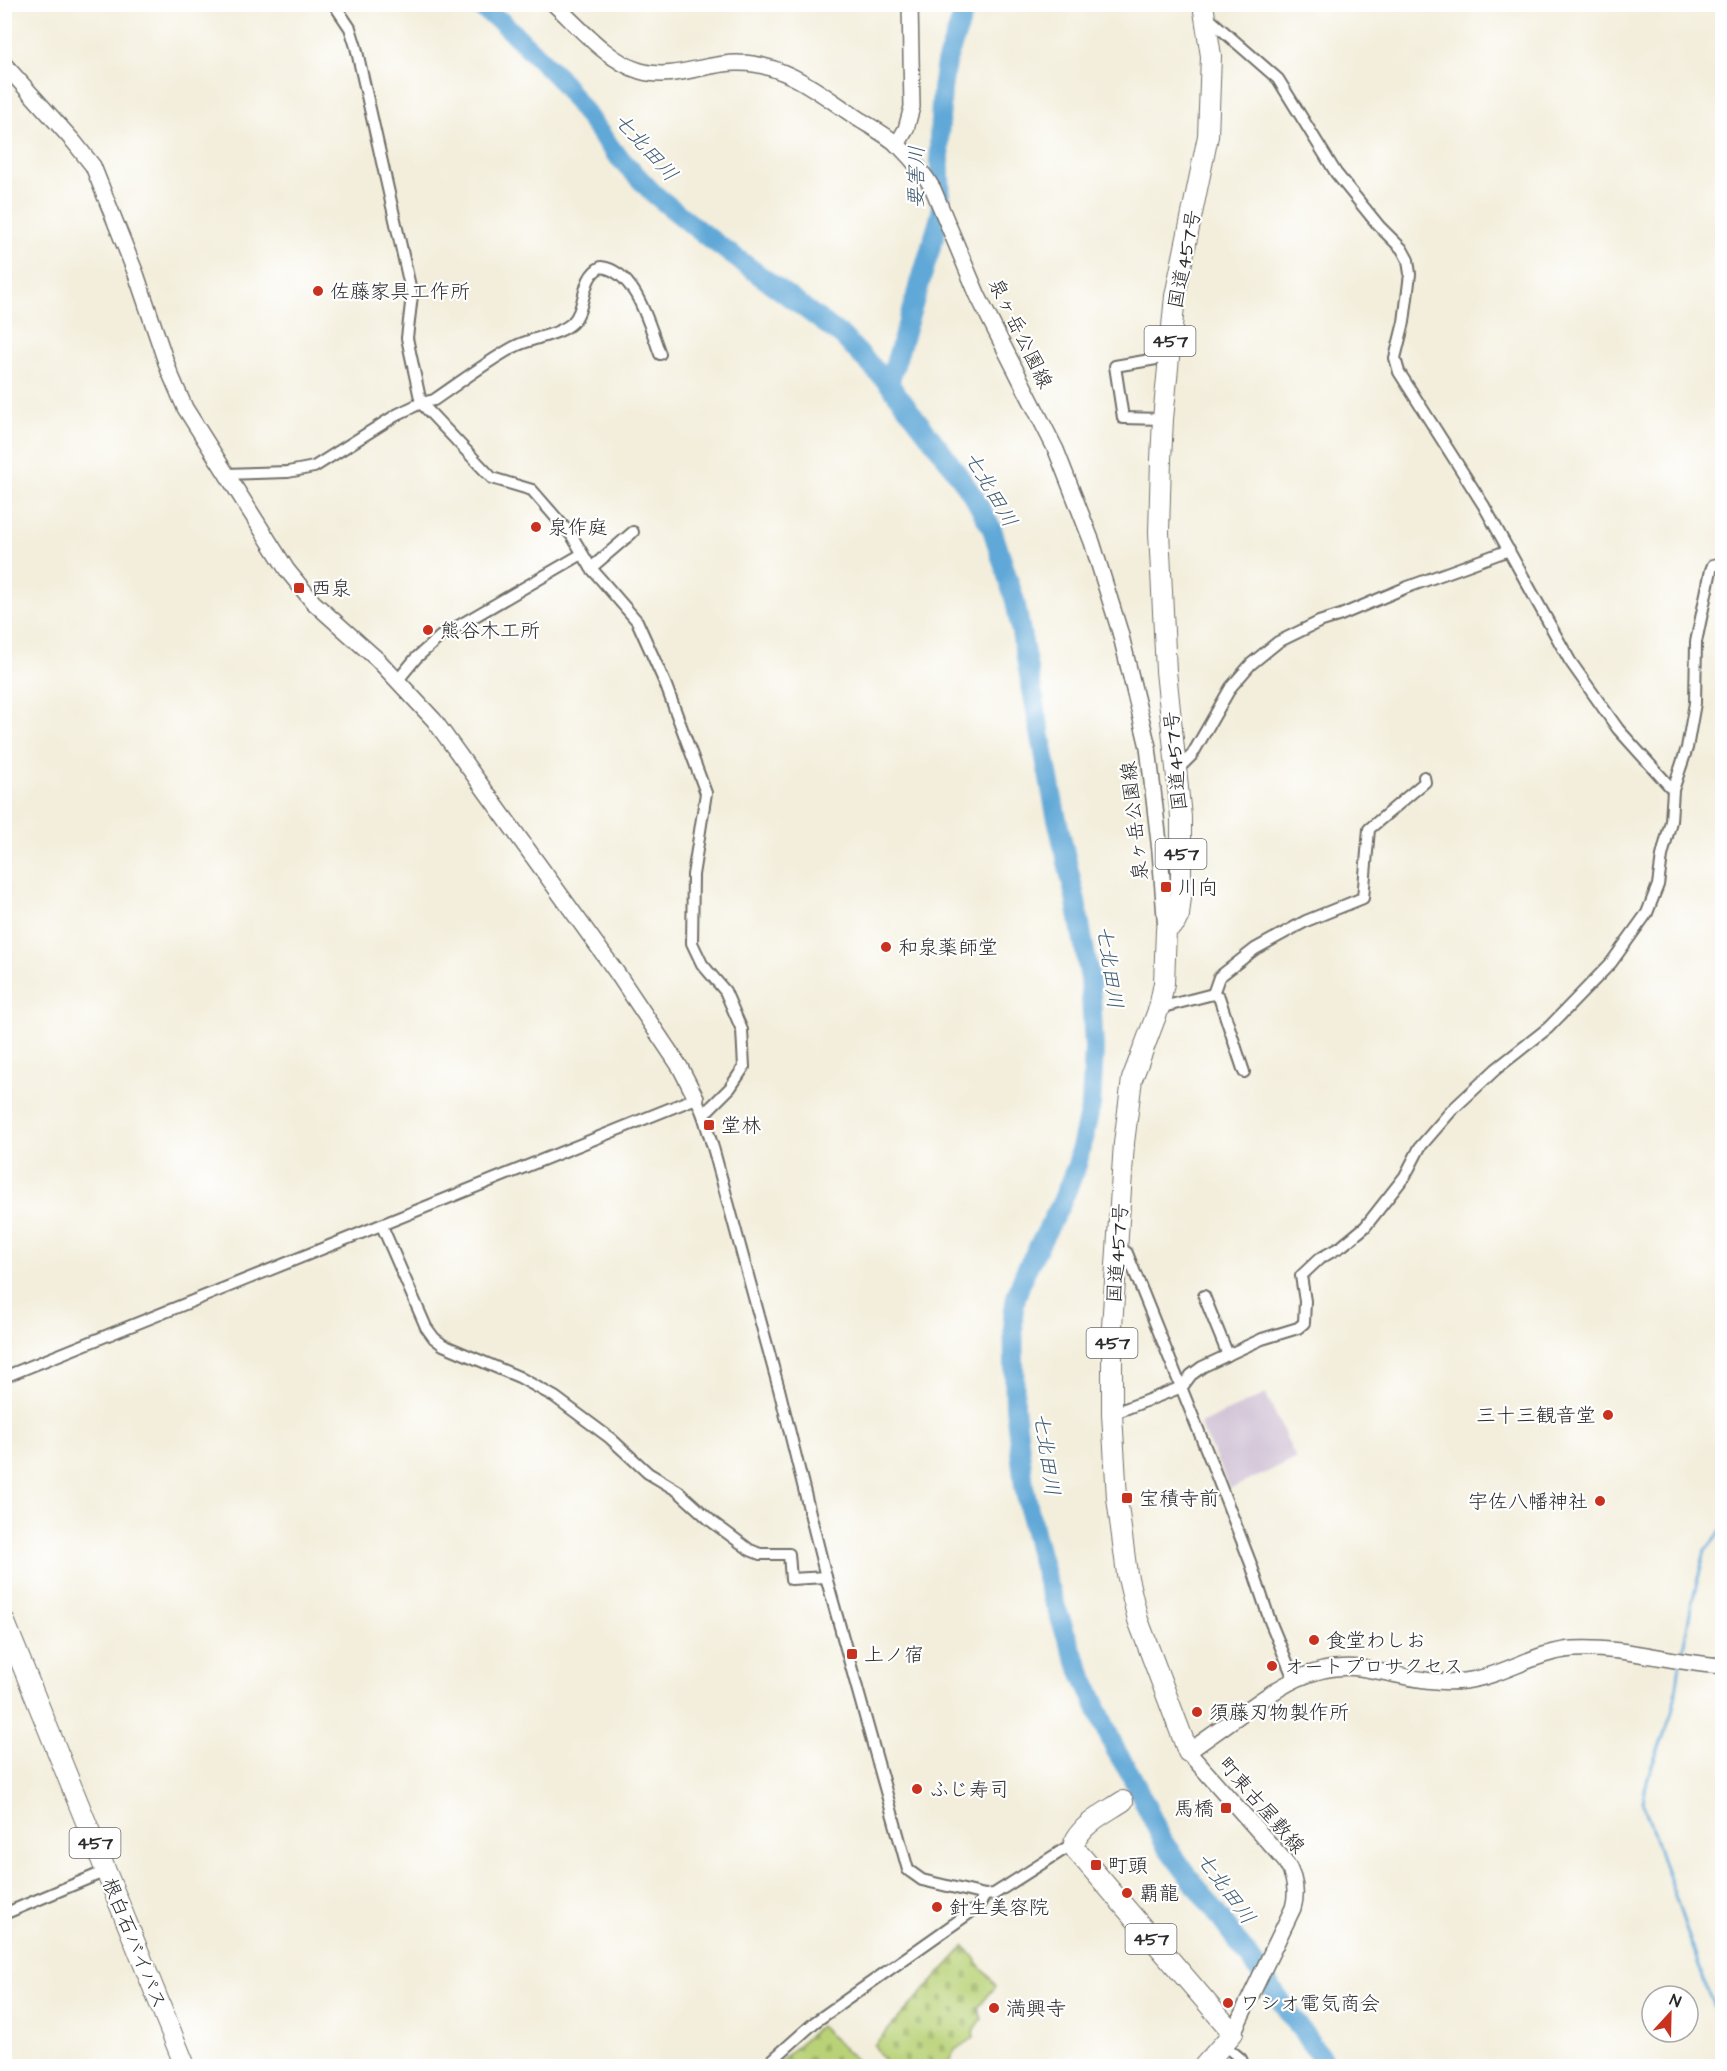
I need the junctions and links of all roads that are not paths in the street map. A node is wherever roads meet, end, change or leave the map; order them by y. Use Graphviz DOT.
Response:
graph roads {
  1 [pos="334,4"];
  2 [pos="554,4"];
  3 [pos="910,4"];
  4 [pos="1204,10"];
  5 [pos="4,64"];
  6 [pos="897,145"];
  7 [pos="660,354"];
  8 [pos="1168,357"];
  9 [pos="421,403"];
  10 [pos="1162,419"];
  11 [pos="226,474"];
  12 [pos="633,532"];
  13 [pos="1509,550"];
  14 [pos="582,554"];
  15 [pos="1722,563"];
  16 [pos="591,568"];
  17 [pos="398,680"];
  18 [pos="1176,772"];
  19 [pos="1424,777"];
  20 [pos="1673,790"];
  21 [pos="1166,930"];
  22 [pos="1213,994"];
  23 [pos="1159,1008"];
  24 [pos="1244,1072"];
  25 [pos="696,1098"];
  26 [pos="703,1115"];
  27 [pos="382,1226"];
  28 [pos="1118,1246"];
  29 [pos="1204,1296"];
  30 [pos="1228,1355"];
  31 [pos="4,1377"];
  32 [pos="1182,1387"];
  33 [pos="1112,1414"];
  34 [pos="826,1577"];
  35 [pos="4,1620"];
  36 [pos="1722,1666"];
  37 [pos="1294,1679"];
  38 [pos="1188,1752"];
  39 [pos="1123,1801"];
  40 [pos="1074,1843"];
  41 [pos="106,1871"];
  42 [pos="985,1895"];
  43 [pos="4,1914"];
  44 [pos="1228,2039"];
  45 [pos="185,2067"];
  46 [pos="761,2067"];
  47 [pos="1204,2067"];
  48 [pos="1244,2067"];
  1 -- 9 [label="street"];
  2 -- 6 [label="main road, 泉ヶ岳公園線"];
  3 -- 6 [label="main road"];
  4 -- 8 [label="highway, 国道457号 / 457"];
  4 -- 13 [label="street"];
  5 -- 11 [label="main road"];
  6 -- 21 [label="main road, 泉ヶ岳公園線"];
  7 -- 9 [label="street"];
  8 -- 10 [label="highway, 国道457号 / 457"];
  8 -- 10 [label="street"];
  9 -- 11 [label="street"];
  9 -- 14 [label="street"];
  10 -- 18 [label="highway, 国道457号 / 457"];
  11 -- 17 [label="main road"];
  12 -- 16 [label="street"];
  13 -- 18 [label="street"];
  13 -- 20 [label="street"];
  14 -- 16 [label="street"];
  14 -- 17 [label="street"];
  15 -- 20 [label="street"];
  16 -- 26 [label="street"];
  17 -- 25 [label="main road"];
  18 -- 21 [label="highway, 国道457号 / 457"];
  19 -- 22 [label="street"];
  20 -- 30 [label="street"];
  21 -- 23 [label="highway, 国道457号 / 457"];
  22 -- 23 [label="street"];
  22 -- 24 [label="street"];
  23 -- 28 [label="highway, 国道457号 / 457"];
  25 -- 26 [label="street"];
  25 -- 27 [label="street"];
  26 -- 34 [label="street"];
  27 -- 31 [label="street"];
  27 -- 34 [label="street"];
  28 -- 32 [label="street"];
  28 -- 33 [label="highway, 国道457号 / 457"];
  29 -- 30 [label="street"];
  30 -- 32 [label="street"];
  32 -- 33 [label="street"];
  32 -- 37 [label="street"];
  33 -- 38 [label="highway, 国道457号 / 457"];
  34 -- 42 [label="street"];
  35 -- 41 [label="highway, 根白石バイパス / 457"];
  36 -- 37 [label="main road"];
  37 -- 38 [label="main road"];
  38 -- 44 [label="main road, 町東古屋敷線"];
  39 -- 40 [label="highway"];
  40 -- 42 [label="street"];
  40 -- 44 [label="highway, 457"];
  41 -- 43 [label="street"];
  41 -- 45 [label="highway, 根白石バイパス / 457"];
  42 -- 46 [label="street"];
  44 -- 47 [label="highway"];
  44 -- 48 [label="street"];
}
